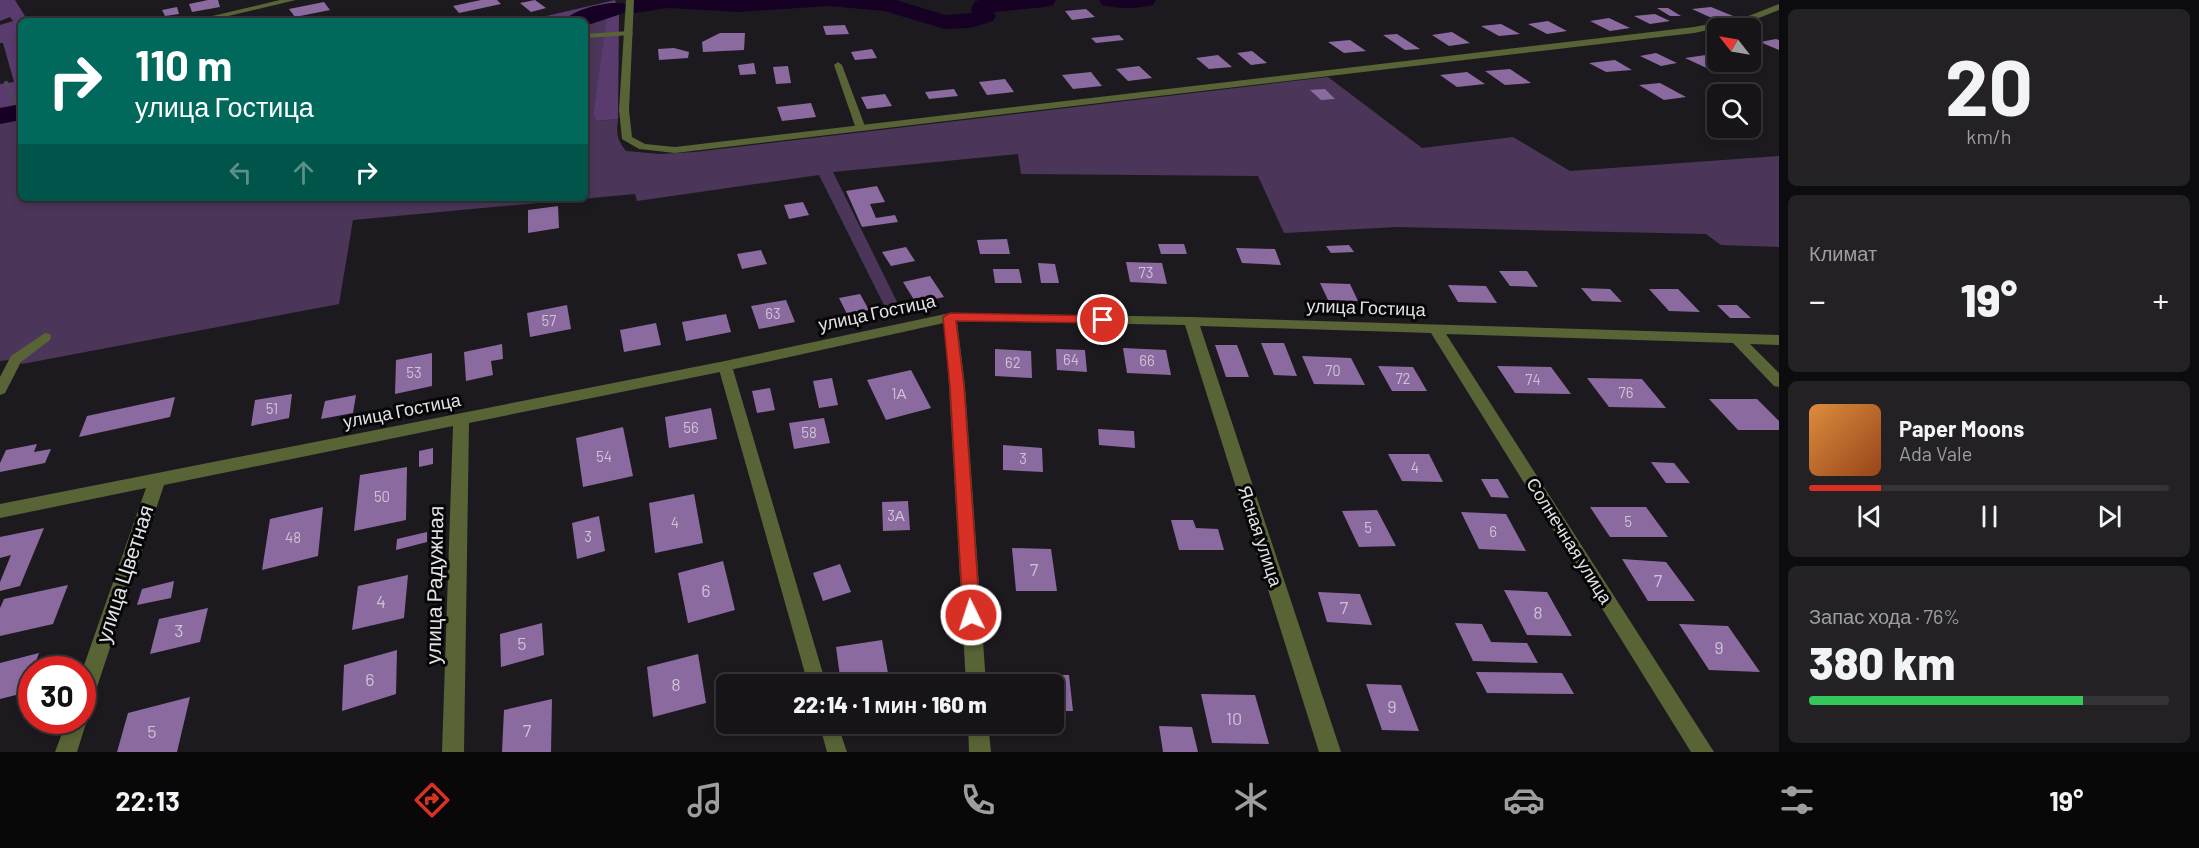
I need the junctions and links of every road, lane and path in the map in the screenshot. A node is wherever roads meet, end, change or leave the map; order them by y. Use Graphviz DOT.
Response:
graph roads {
  1 [pos="292,0"];
  2 [pos="630,0"];
  3 [pos="1779,7"];
  4 [pos="209,18"];
  5 [pos="629,33"];
  6 [pos="588,36"];
  7 [pos="838,65"];
  8 [pos="861,129"];
  9 [pos="950,317"];
  10 [pos="1191,321"];
  11 [pos="1436,330"];
  12 [pos="45,337"];
  13 [pos="1736,338"];
  14 [pos="1779,340"];
  15 [pos="725,366"];
  16 [pos="1779,382"];
  17 [pos="0,390"];
  18 [pos="461,419"];
  19 [pos="157,480"];
  20 [pos="0,511"];
  21 [pos="96,661"];
  22 [pos="814,674"];
  23 [pos="975,674"];
  24 [pos="72,734"];
  25 [pos="831,734"];
  26 [pos="979,734"];
  27 [pos="66,752"];
  28 [pos="453,752"];
  29 [pos="837,752"];
  30 [pos="980,752"];
  31 [pos="1330,752"];
  32 [pos="1702,752"];
  1 -- 4 [label="street"];
  2 -- 5 [label="street"];
  3 -- 8 [label="street"];
  5 -- 6 [label="lane"];
  5 -- 8 [label="street"];
  7 -- 8 [label="lane"];
  9 -- 10 [label="street, улица Гостица"];
  9 -- 15 [label="street, улица Гостица"];
  9 -- 23 [label="street"];
  10 -- 11 [label="street, улица Гостица"];
  10 -- 31 [label="street, Ясная улица"];
  11 -- 13 [label="street, улица Гостица"];
  11 -- 32 [label="street, Солнечная улица"];
  12 -- 17 [label="lane"];
  13 -- 14 [label="street, улица Гостица"];
  13 -- 16 [label="street"];
  15 -- 18 [label="street, улица Гостица"];
  15 -- 22 [label="lane"];
  18 -- 19 [label="street, улица Гостица"];
  18 -- 28 [label="street, улица Радужная"];
  19 -- 20 [label="street, улица Гостица"];
  19 -- 21 [label="street, улица Цветная"];
  24 -- 27 [label="street"];
  25 -- 29 [label="lane"];
  26 -- 30 [label="street"];
}
